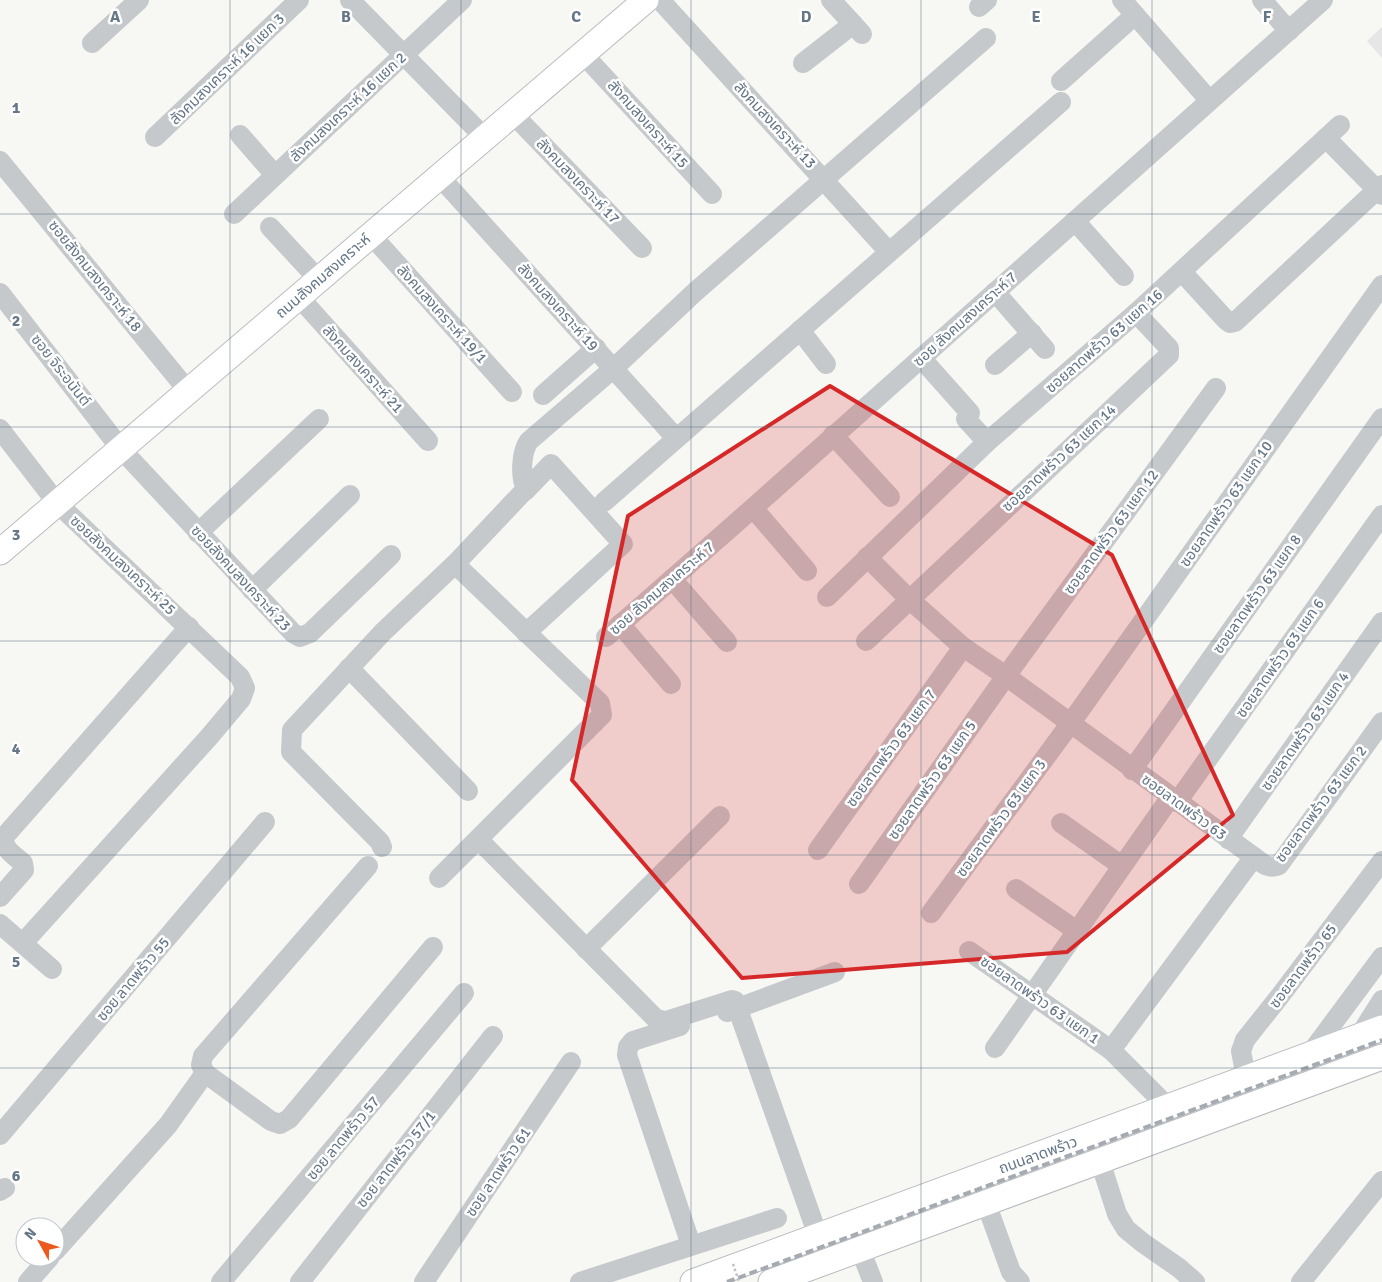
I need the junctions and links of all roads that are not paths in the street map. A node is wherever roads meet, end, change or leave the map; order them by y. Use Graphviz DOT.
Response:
graph roads {
  1 [pos="139,0"];
  2 [pos="299,0"];
  3 [pos="350,0"];
  4 [pos="462,0"];
  5 [pos="646,0"];
  6 [pos="660,0"];
  7 [pos="831,0"];
  8 [pos="1122,0"];
  9 [pos="1262,0"];
  10 [pos="1323,0"];
  11 [pos="1135,15"];
  12 [pos="1289,31"];
  13 [pos="986,38"];
  14 [pos="92,44"];
  15 [pos="583,54"];
  16 [pos="404,56"];
  17 [pos="803,63"];
  18 [pos="1061,80"];
  19 [pos="1210,100"];
  20 [pos="1061,102"];
  21 [pos="513,114"];
  22 [pos="240,136"];
  23 [pos="155,137"];
  24 [pos="485,138"];
  25 [pos="0,161"];
  26 [pos="275,175"];
  27 [pos="440,177"];
  28 [pos="825,180"];
  29 [pos="1380,190"];
  30 [pos="712,194"];
  31 [pos="234,214"];
  32 [pos="1075,221"];
  33 [pos="270,227"];
  34 [pos="371,235"];
  35 [pos="642,248"];
  36 [pos="889,252"];
  37 [pos="1182,272"];
  38 [pos="1124,276"];
  39 [pos="319,280"];
  40 [pos="1382,285"];
  41 [pos="995,292"];
  42 [pos="0,293"];
  43 [pos="299,297"];
  44 [pos="1136,313"];
  45 [pos="800,330"];
  46 [pos="1032,333"];
  47 [pos="596,348"];
  48 [pos="1045,349"];
  49 [pos="921,358"];
  50 [pos="826,364"];
  51 [pos="995,365"];
  52 [pos="614,368"];
  53 [pos="1216,388"];
  54 [pos="189,392"];
  55 [pos="512,392"];
  56 [pos="543,395"];
  57 [pos="1382,418"];
  58 [pos="319,419"];
  59 [pos="0,430"];
  60 [pos="833,435"];
  61 [pos="676,438"];
  62 [pos="428,441"];
  63 [pos="987,442"];
  64 [pos="121,449"];
  65 [pos="524,491"];
  66 [pos="350,495"];
  67 [pos="890,497"];
  68 [pos="604,502"];
  69 [pos="57,503"];
  70 [pos="753,508"];
  71 [pos="1382,515"];
  72 [pos="198,532"];
  73 [pos="0,552"];
  74 [pos="391,555"];
  75 [pos="867,557"];
  76 [pos="455,564"];
  77 [pos="807,571"];
  78 [pos="672,579"];
  79 [pos="252,590"];
  80 [pos="826,597"];
  81 [pos="909,600"];
  82 [pos="1382,622"];
  83 [pos="189,627"];
  84 [pos="526,633"];
  85 [pos="866,641"];
  86 [pos="727,642"];
  87 [pos="963,647"];
  88 [pos="349,668"];
  89 [pos="1006,676"];
  90 [pos="671,684"];
  91 [pos="1382,722"];
  92 [pos="1070,724"];
  93 [pos="1132,770"];
  94 [pos="468,792"];
  95 [pos="1174,800"];
  96 [pos="720,816"];
  97 [pos="265,822"];
  98 [pos="1060,823"];
  99 [pos="1228,839"];
  100 [pos="479,840"];
  101 [pos="382,847"];
  102 [pos="818,850"];
  103 [pos="1254,857"];
  104 [pos="1382,861"];
  105 [pos="368,866"];
  106 [pos="1122,866"];
  107 [pos="439,878"];
  108 [pos="858,884"];
  109 [pos="1016,889"];
  110 [pos="0,897"];
  111 [pos="931,913"];
  112 [pos="3,931"];
  113 [pos="1077,931"];
  114 [pos="23,943"];
  115 [pos="433,947"];
  116 [pos="586,949"];
  117 [pos="969,951"];
  118 [pos="1382,957"];
  119 [pos="52,968"];
  120 [pos="835,972"];
  121 [pos="464,993"];
  122 [pos="1033,995"];
  123 [pos="1382,1000"];
  124 [pos="739,1008"];
  125 [pos="1374,1031"];
  126 [pos="493,1036"];
  127 [pos="995,1048"];
  128 [pos="1111,1050"];
  129 [pos="1310,1054"];
  130 [pos="1382,1057"];
  131 [pos="571,1062"];
  132 [pos="204,1073"];
  133 [pos="1246,1077"];
  134 [pos="1168,1106"];
  135 [pos="0,1135"];
  136 [pos="1100,1161"];
  137 [pos="1382,1181"];
  138 [pos="986,1203"];
  139 [pos="777,1218"];
  140 [pos="818,1236"];
  141 [pos="65,1240"];
  142 [pos="691,1245"];
  143 [pos="860,1249"];
  144 [pos="41,1267"];
  145 [pos="1174,1275"];
  146 [pos="28,1282"];
  147 [pos="221,1282"];
  148 [pos="300,1282"];
  149 [pos="424,1282"];
  150 [pos="580,1282"];
  151 [pos="695,1282"];
  152 [pos="771,1282"];
  153 [pos="873,1282"];
  154 [pos="1020,1282"];
  155 [pos="1196,1282"];
  156 [pos="1301,1282"];
  1 -- 14 [label="street"];
  2 -- 23 [label="street, สังคมสงเคราะห์ 16 แยก 3"];
  3 -- 16 [label="street"];
  4 -- 16 [label="street, สังคมสงเคราะห์ 16 แยก 2"];
  5 -- 15 [label="main road, ถนนสังคมสงเคราะห์"];
  6 -- 28 [label="street, สังคมสงเคราะห์ 13"];
  7 -- 17 [label="street"];
  8 -- 11 [label="street"];
  9 -- 12 [label="street"];
  10 -- 12 [label="street, ซอย สังคมสงเคราะห์ 7"];
  11 -- 18 [label="street"];
  11 -- 19 [label="street"];
  12 -- 19 [label="street, ซอย สังคมสงเคราะห์ 7"];
  13 -- 28 [label="street"];
  15 -- 21 [label="main road, ถนนสังคมสงเคราะห์"];
  15 -- 30 [label="street, สังคมสงเคราะห์ 15"];
  16 -- 24 [label="street"];
  16 -- 26 [label="street, สังคมสงเคราะห์ 16 แยก 2"];
  19 -- 32 [label="street, ซอย สังคมสงเคราะห์ 7"];
  20 -- 36 [label="street"];
  21 -- 24 [label="main road, ถนนสังคมสงเคราะห์"];
  21 -- 35 [label="street, สังคมสงเคราะห์ 17"];
  22 -- 26 [label="street"];
  24 -- 27 [label="main road, ถนนสังคมสงเคราะห์"];
  25 -- 54 [label="street, ซอยสังคมสงเคราะห์ 18"];
  26 -- 31 [label="street, สังคมสงเคราะห์ 16 แยก 2"];
  27 -- 34 [label="main road, ถนนสังคมสงเคราะห์"];
  27 -- 47 [label="street, สังคมสงเคราะห์ 19"];
  28 -- 36 [label="street, สังคมสงเคราะห์ 13"];
  28 -- 52 [label="street"];
  29 -- 37 [label="street"];
  29 -- 37 [label="street, ซอยลาดพร้าว 63 แยก 16"];
  32 -- 38 [label="street"];
  32 -- 41 [label="street, ซอย สังคมสงเคราะห์ 7"];
  33 -- 39 [label="street"];
  34 -- 39 [label="main road, ถนนสังคมสงเคราะห์"];
  34 -- 55 [label="street, สังคมสงเคราะห์ 19/1"];
  36 -- 45 [label="street"];
  37 -- 44 [label="street, ซอยลาดพร้าว 63 แยก 16"];
  39 -- 43 [label="main road, ถนนสังคมสงเคราะห์"];
  40 -- 92 [label="street, ซอยลาดพร้าว 63 แยก 10"];
  41 -- 46 [label="street"];
  41 -- 49 [label="street, ซอย สังคมสงเคราะห์ 7"];
  42 -- 64 [label="street, ซอย จิระอนันต์"];
  43 -- 54 [label="main road, ถนนสังคมสงเคราะห์"];
  43 -- 62 [label="street, สังคมสงเคราะห์ 21"];
  44 -- 63 [label="street, ซอยลาดพร้าว 63 แยก 16"];
  44 -- 81 [label="street, ซอยลาดพร้าว 63 แยก 14"];
  45 -- 50 [label="street"];
  45 -- 61 [label="street"];
  46 -- 48 [label="street"];
  46 -- 51 [label="street"];
  47 -- 52 [label="street, สังคมสงเคราะห์ 19"];
  47 -- 56 [label="street"];
  49 -- 60 [label="street, ซอย สังคมสงเคราะห์ 7"];
  49 -- 63 [label="street"];
  52 -- 61 [label="street, สังคมสงเคราะห์ 19"];
  52 -- 65 [label="street"];
  53 -- 89 [label="street, ซอยลาดพร้าว 63 แยก 12"];
  54 -- 64 [label="main road, ถนนสังคมสงเคราะห์"];
  57 -- 93 [label="street, ซอยลาดพร้าว 63 แยก 8"];
  58 -- 72 [label="street"];
  59 -- 69 [label="street, ซอยสังคมสงเคราะห์ 25"];
  60 -- 67 [label="street"];
  60 -- 70 [label="street, ซอย สังคมสงเคราะห์ 7"];
  61 -- 68 [label="street"];
  63 -- 75 [label="street, ซอยลาดพร้าว 63 แยก 16"];
  64 -- 69 [label="main road, ถนนสังคมสงเคราะห์"];
  64 -- 72 [label="street, ซอยสังคมสงเคราะห์ 23"];
  65 -- 76 [label="street"];
  65 -- 84 [label="street"];
  66 -- 79 [label="street"];
  69 -- 73 [label="main road, ถนนสังคมสงเคราะห์"];
  69 -- 83 [label="street, ซอยสังคมสงเคราะห์ 25"];
  70 -- 77 [label="street"];
  70 -- 78 [label="street, ซอย สังคมสงเคราะห์ 7"];
  71 -- 95 [label="street, ซอยลาดพร้าว 63 แยก 6"];
  72 -- 79 [label="street, ซอยสังคมสงเคราะห์ 23"];
  74 -- 79 [label="street, ซอยสังคมสงเคราะห์ 23"];
  75 -- 80 [label="street, ซอยลาดพร้าว 63 แยก 16"];
  75 -- 81 [label="street, ซอยลาดพร้าว 63"];
  76 -- 84 [label="street"];
  76 -- 88 [label="street"];
  78 -- 86 [label="street"];
  78 -- 90 [label="street, ซอย สังคมสงเคราะห์ 7"];
  81 -- 85 [label="street, ซอยลาดพร้าว 63 แยก 14"];
  81 -- 87 [label="street, ซอยลาดพร้าว 63"];
  82 -- 99 [label="street, ซอยลาดพร้าว 63 แยก 4"];
  83 -- 110 [label="street"];
  83 -- 114 [label="street, ซอยสังคมสงเคราะห์ 25"];
  84 -- 100 [label="street"];
  87 -- 89 [label="street, ซอยลาดพร้าว 63"];
  87 -- 102 [label="street, ซอยลาดพร้าว 63 แยก 7"];
  88 -- 94 [label="street"];
  88 -- 101 [label="street"];
  89 -- 92 [label="street, ซอยลาดพร้าว 63"];
  89 -- 108 [label="street, ซอยลาดพร้าว 63 แยก 5"];
  91 -- 103 [label="street, ซอยลาดพร้าว 63 แยก 2"];
  92 -- 93 [label="street, ซอยลาดพร้าว 63"];
  92 -- 111 [label="street, ซอยลาดพร้าว 63 แยก 3"];
  93 -- 95 [label="street, ซอยลาดพร้าว 63"];
  95 -- 99 [label="street, ซอยลาดพร้าว 63"];
  95 -- 106 [label="street, ซอยลาดพร้าว 63 แยก 6"];
  96 -- 116 [label="street"];
  97 -- 135 [label="street, ซอย ลาดพร้าว 55"];
  98 -- 106 [label="street"];
  99 -- 103 [label="street, ซอยลาดพร้าว 63"];
  100 -- 107 [label="street"];
  100 -- 116 [label="street"];
  103 -- 128 [label="street"];
  104 -- 133 [label="street, ซอยลาดพร้าว 65"];
  105 -- 132 [label="street"];
  106 -- 113 [label="street, ซอยลาดพร้าว 63 แยก 6"];
  109 -- 113 [label="street"];
  112 -- 114 [label="street"];
  113 -- 122 [label="street, ซอยลาดพร้าว 63 แยก 6"];
  114 -- 119 [label="street"];
  115 -- 132 [label="street"];
  116 -- 124 [label="street"];
  117 -- 122 [label="street, ซอยลาดพร้าว 63 แยก 1"];
  118 -- 129 [label="street"];
  120 -- 124 [label="street"];
  121 -- 147 [label="street, ซอย ลาดพร้าว 57"];
  122 -- 127 [label="street, ซอยลาดพร้าว 63 แยก 6"];
  122 -- 128 [label="street, ซอยลาดพร้าว 63 แยก 1"];
  123 -- 125 [label="street"];
  124 -- 140 [label="street"];
  124 -- 142 [label="street"];
  125 -- 129 [label="main road, ถนนลาดพร้าว"];
  126 -- 148 [label="street, ซอย ลาดพร้าว 57/1"];
  128 -- 134 [label="street"];
  129 -- 133 [label="main road, ถนนลาดพร้าว"];
  130 -- 136 [label="main road, ถนนลาดพร้าว"];
  131 -- 149 [label="street, ซอย ลาดพร้าว 61"];
  132 -- 141 [label="street"];
  133 -- 134 [label="main road, ถนนลาดพร้าว"];
  134 -- 140 [label="main road, ถนนลาดพร้าว"];
  136 -- 138 [label="main road, ถนนลาดพร้าว"];
  136 -- 145 [label="street"];
  137 -- 156 [label="street"];
  138 -- 143 [label="main road, ถนนลาดพร้าว"];
  138 -- 154 [label="street"];
  139 -- 142 [label="street"];
  140 -- 151 [label="main road, ถนนลาดพร้าว"];
  142 -- 150 [label="street"];
  143 -- 152 [label="main road, ถนนลาดพร้าว"];
  143 -- 153 [label="street"];
  144 -- 146 [label="street"];
  145 -- 155 [label="street"];
}
